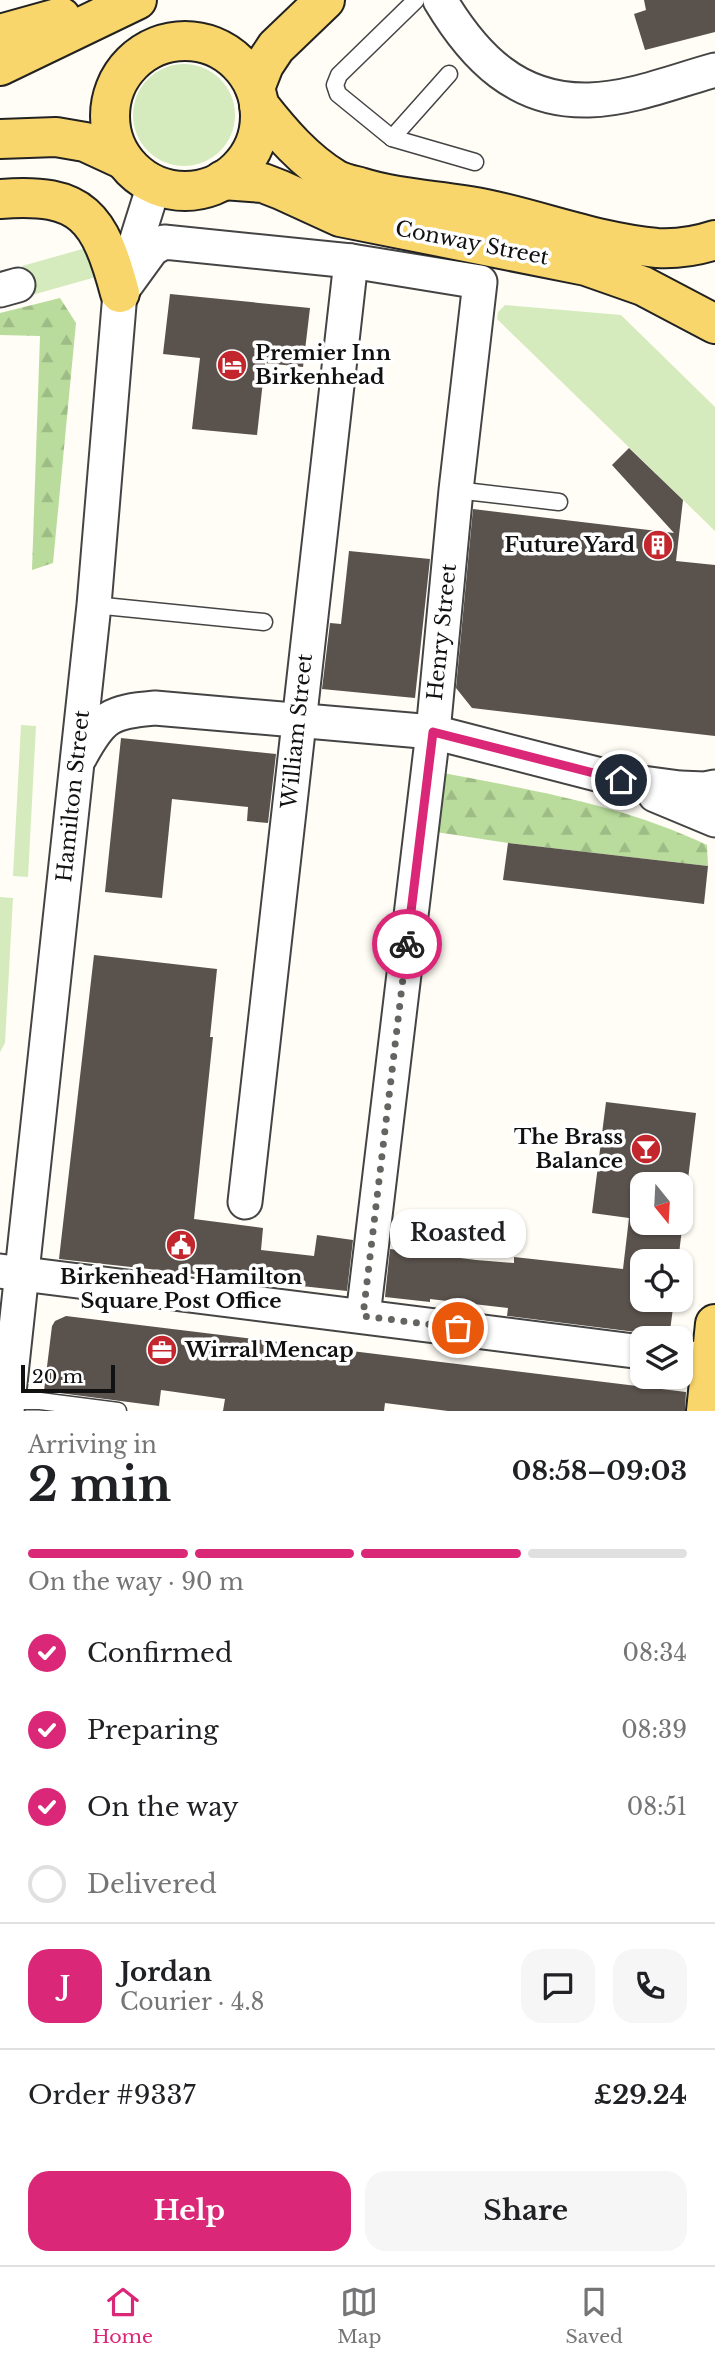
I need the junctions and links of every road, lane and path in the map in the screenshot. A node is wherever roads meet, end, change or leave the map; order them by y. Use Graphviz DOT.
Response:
graph roads {
  1 [pos="124,0"];
  2 [pos="137,0"];
  3 [pos="325,0"];
  4 [pos="416,0"];
  5 [pos="440,0"];
  6 [pos="0,34"];
  7 [pos="0,66"];
  8 [pos="715,70"];
  9 [pos="449,74"];
  10 [pos="257,96"];
  11 [pos="1,138"];
  12 [pos="392,138"];
  13 [pos="124,160"];
  14 [pos="475,162"];
  15 [pos="223,180"];
  16 [pos="154,185"];
  17 [pos="0,199"];
  18 [pos="715,240"];
  19 [pos="351,261"];
  20 [pos="480,282"];
  21 [pos="120,293"];
  22 [pos="715,324"];
  23 [pos="456,490"];
  24 [pos="559,502"];
  25 [pos="94,605"];
  26 [pos="264,622"];
  27 [pos="298,719"];
  28 [pos="433,732"];
  29 [pos="75,765"];
  30 [pos="621,780"];
  31 [pos="715,787"];
  32 [pos="715,820"];
  33 [pos="245,1202"];
  34 [pos="12,1273"];
  35 [pos="363,1316"];
  36 [pos="715,1324"];
  37 [pos="630,1350"];
  38 [pos="702,1360"];
  39 [pos="8,1406"];
  40 [pos="118,1411"];
  41 [pos="706,1411"];
  1 -- 6 [label="main road"];
  2 -- 7 [label="main road"];
  3 -- 10 [label="main road"];
  4 -- 12 [label="lane"];
  5 -- 8 [label="street"];
  9 -- 12 [label="lane"];
  10 -- 13 [label="main road"];
  10 -- 15 [label="main road"];
  10 -- 18 [label="main road, Conway Street"];
  11 -- 13 [label="main road"];
  12 -- 14 [label="lane"];
  13 -- 16 [label="main road"];
  15 -- 16 [label="main road"];
  15 -- 22 [label="main road, Conway Street"];
  16 -- 21 [label="street, Hamilton Street"];
  17 -- 21 [label="main road"];
  19 -- 20 [label="street, Conway Street"];
  19 -- 21 [label="street, Conway Street"];
  19 -- 27 [label="street, William Street"];
  20 -- 23 [label="street, Henry Street"];
  21 -- 25 [label="street, Hamilton Street"];
  23 -- 24 [label="lane"];
  23 -- 28 [label="street, Henry Street"];
  25 -- 26 [label="lane"];
  25 -- 29 [label="street, Hamilton Street"];
  27 -- 28 [label="street"];
  27 -- 29 [label="street"];
  27 -- 33 [label="street, William Street"];
  28 -- 30 [label="street"];
  28 -- 35 [label="street, Henry Street"];
  29 -- 34 [label="street, Hamilton Street"];
  30 -- 31 [label="street"];
  30 -- 32 [label="street"];
  34 -- 35 [label="street"];
  34 -- 39 [label="street, Hamilton Street"];
  35 -- 37 [label="street"];
  36 -- 38 [label="main road"];
  38 -- 41 [label="main road"];
  39 -- 40 [label="lane"];
}
